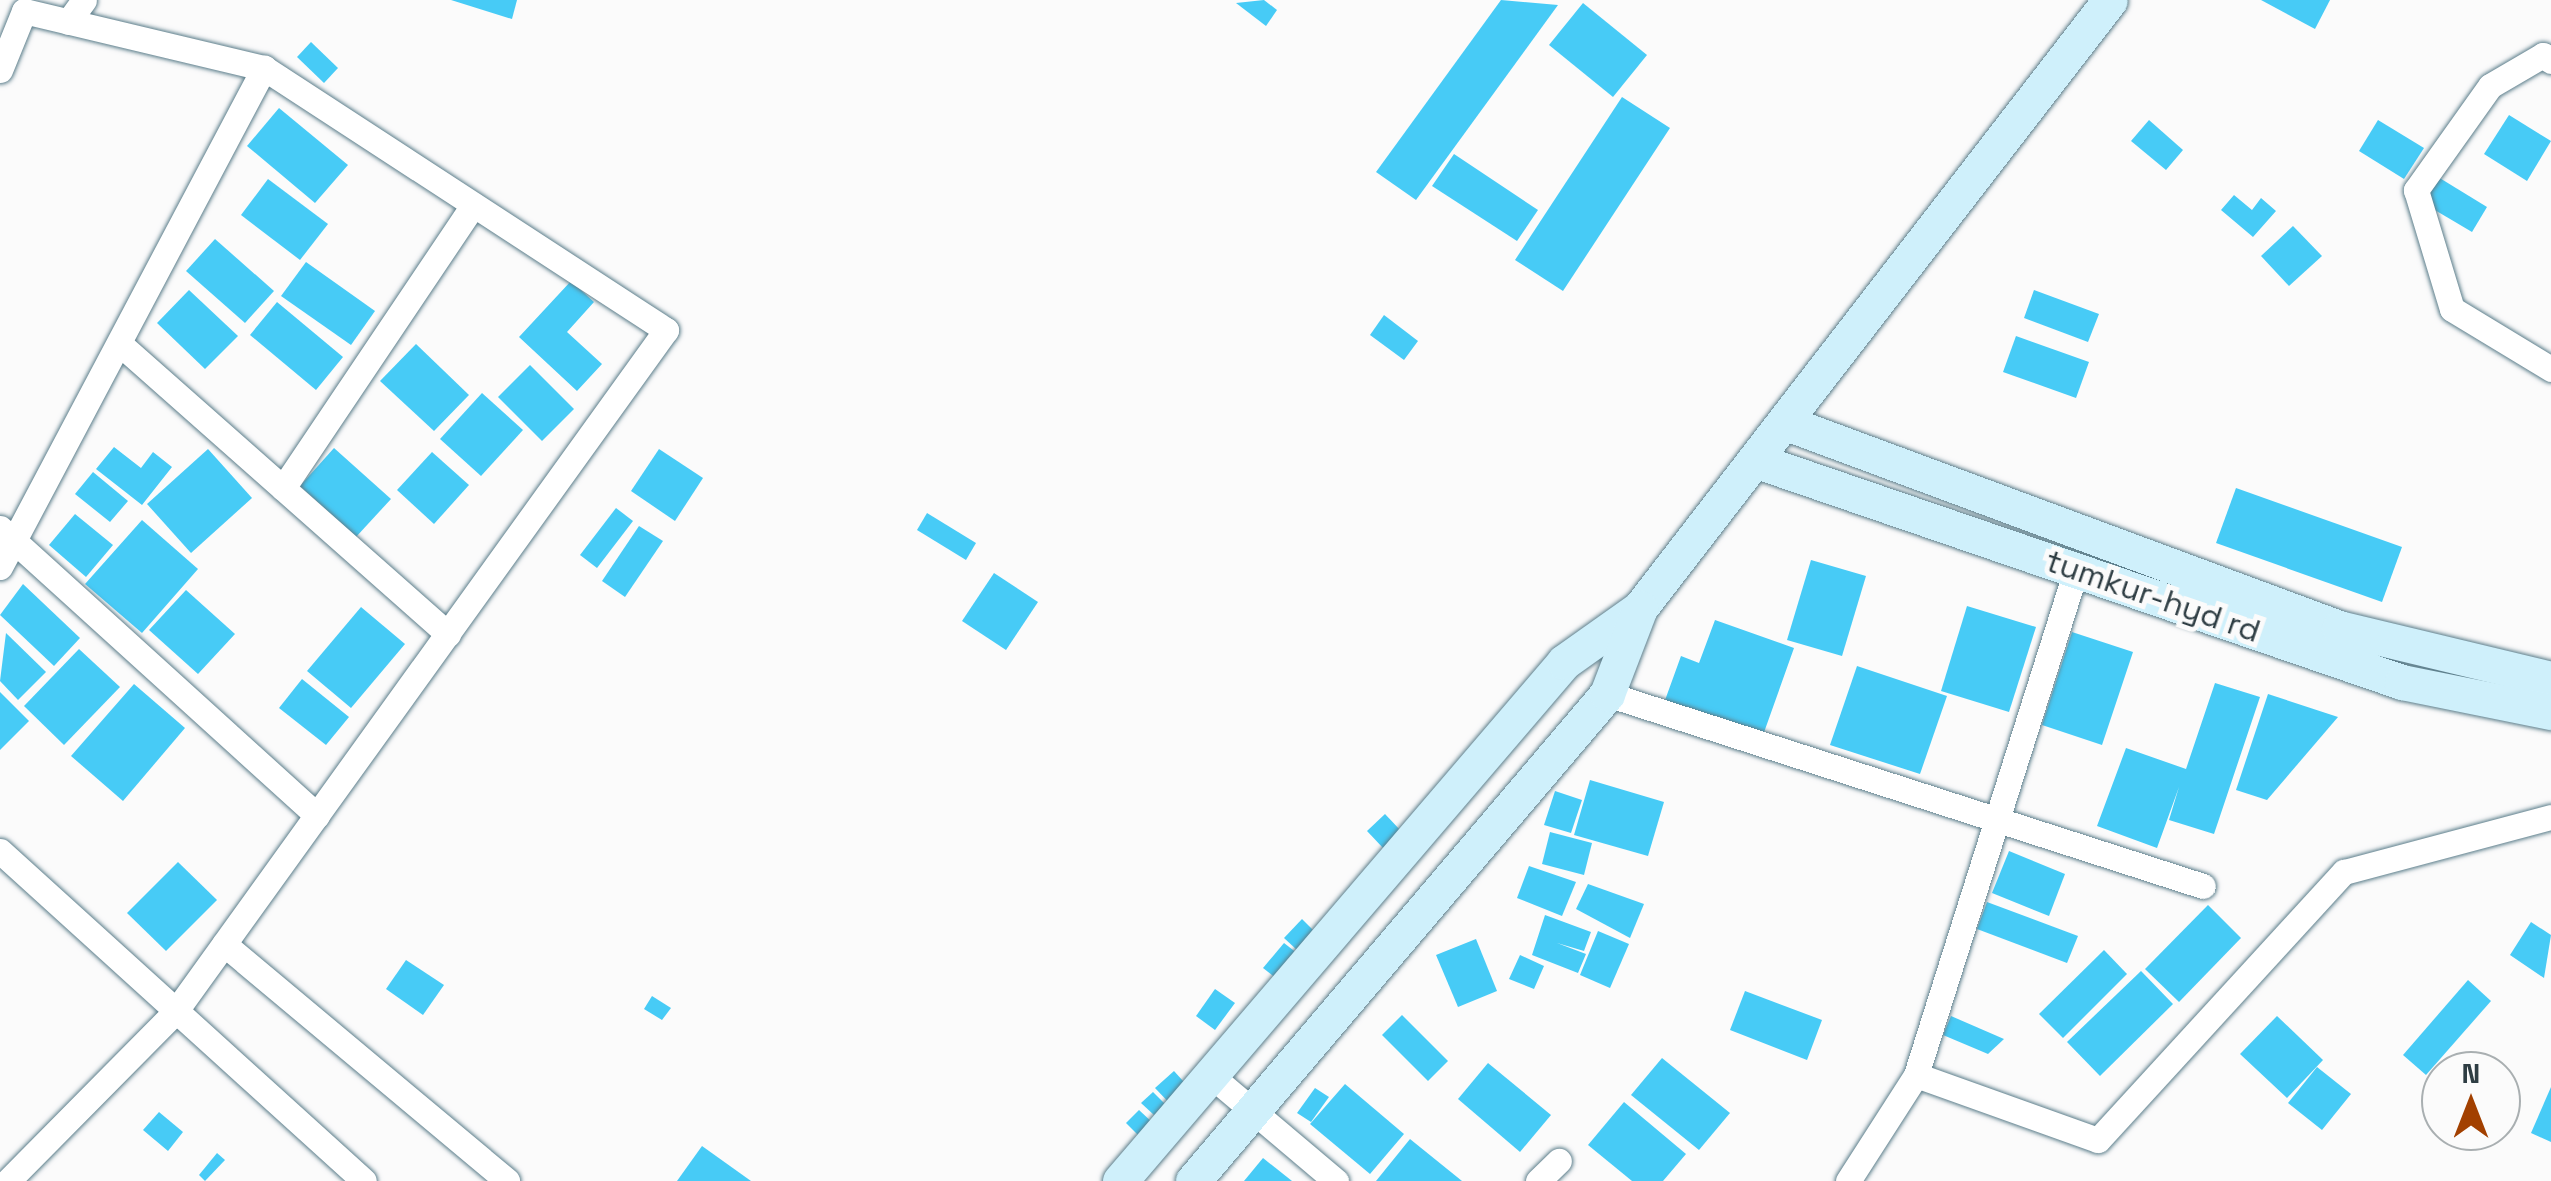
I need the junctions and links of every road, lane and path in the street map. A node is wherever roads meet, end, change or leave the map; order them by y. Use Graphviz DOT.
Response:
graph roads {
  1 [pos="84,0"];
  2 [pos="2110,0"];
  3 [pos="68,22"];
  4 [pos="2551,61"];
  5 [pos="264,68"];
  6 [pos="0,70"];
  7 [pos="473,204"];
  8 [pos="120,344"];
  9 [pos="2551,369"];
  10 [pos="1789,424"];
  11 [pos="1760,462"];
  12 [pos="283,488"];
  13 [pos="8,534"];
  14 [pos="0,566"];
  15 [pos="2076,570"];
  16 [pos="1640,608"];
  17 [pos="448,634"];
  18 [pos="2551,679"];
  19 [pos="1606,694"];
  20 [pos="2551,712"];
  21 [pos="317,815"];
  22 [pos="2551,817"];
  23 [pos="1996,818"];
  24 [pos="0,850"];
  25 [pos="2203,886"];
  26 [pos="224,944"];
  27 [pos="175,1012"];
  28 [pos="1916,1076"];
  29 [pos="1214,1078"];
  30 [pos="1257,1113"];
  31 [pos="1559,1161"];
  32 [pos="8,1181"];
  33 [pos="364,1181"];
  34 [pos="507,1181"];
  35 [pos="1120,1181"];
  36 [pos="1192,1181"];
  37 [pos="1336,1181"];
  38 [pos="1538,1181"];
  39 [pos="1848,1181"];
  1 -- 3 [label="street"];
  2 -- 10 [label="main road"];
  3 -- 5 [label="street"];
  3 -- 6 [label="street"];
  4 -- 9 [label="street"];
  5 -- 7 [label="street"];
  5 -- 8 [label="street"];
  7 -- 12 [label="street"];
  7 -- 17 [label="street"];
  8 -- 12 [label="street"];
  8 -- 13 [label="street"];
  10 -- 11 [label="main road"];
  10 -- 18 [label="main road"];
  11 -- 15 [label="main road, tumkur-hyd rd"];
  11 -- 16 [label="main road"];
  12 -- 17 [label="street"];
  13 -- 14 [label="street"];
  13 -- 21 [label="street"];
  15 -- 20 [label="main road, tumkur-hyd rd"];
  15 -- 23 [label="street"];
  16 -- 19 [label="main road"];
  16 -- 29 [label="main road"];
  17 -- 21 [label="street"];
  19 -- 23 [label="street"];
  19 -- 30 [label="main road"];
  21 -- 26 [label="street"];
  22 -- 28 [label="street"];
  23 -- 25 [label="street"];
  23 -- 28 [label="street"];
  24 -- 27 [label="street"];
  26 -- 27 [label="street"];
  26 -- 34 [label="street"];
  27 -- 32 [label="street"];
  27 -- 33 [label="street"];
  28 -- 39 [label="street"];
  29 -- 30 [label="street"];
  29 -- 35 [label="main road"];
  30 -- 36 [label="main road"];
  30 -- 37 [label="street"];
  31 -- 38 [label="street"];
}
